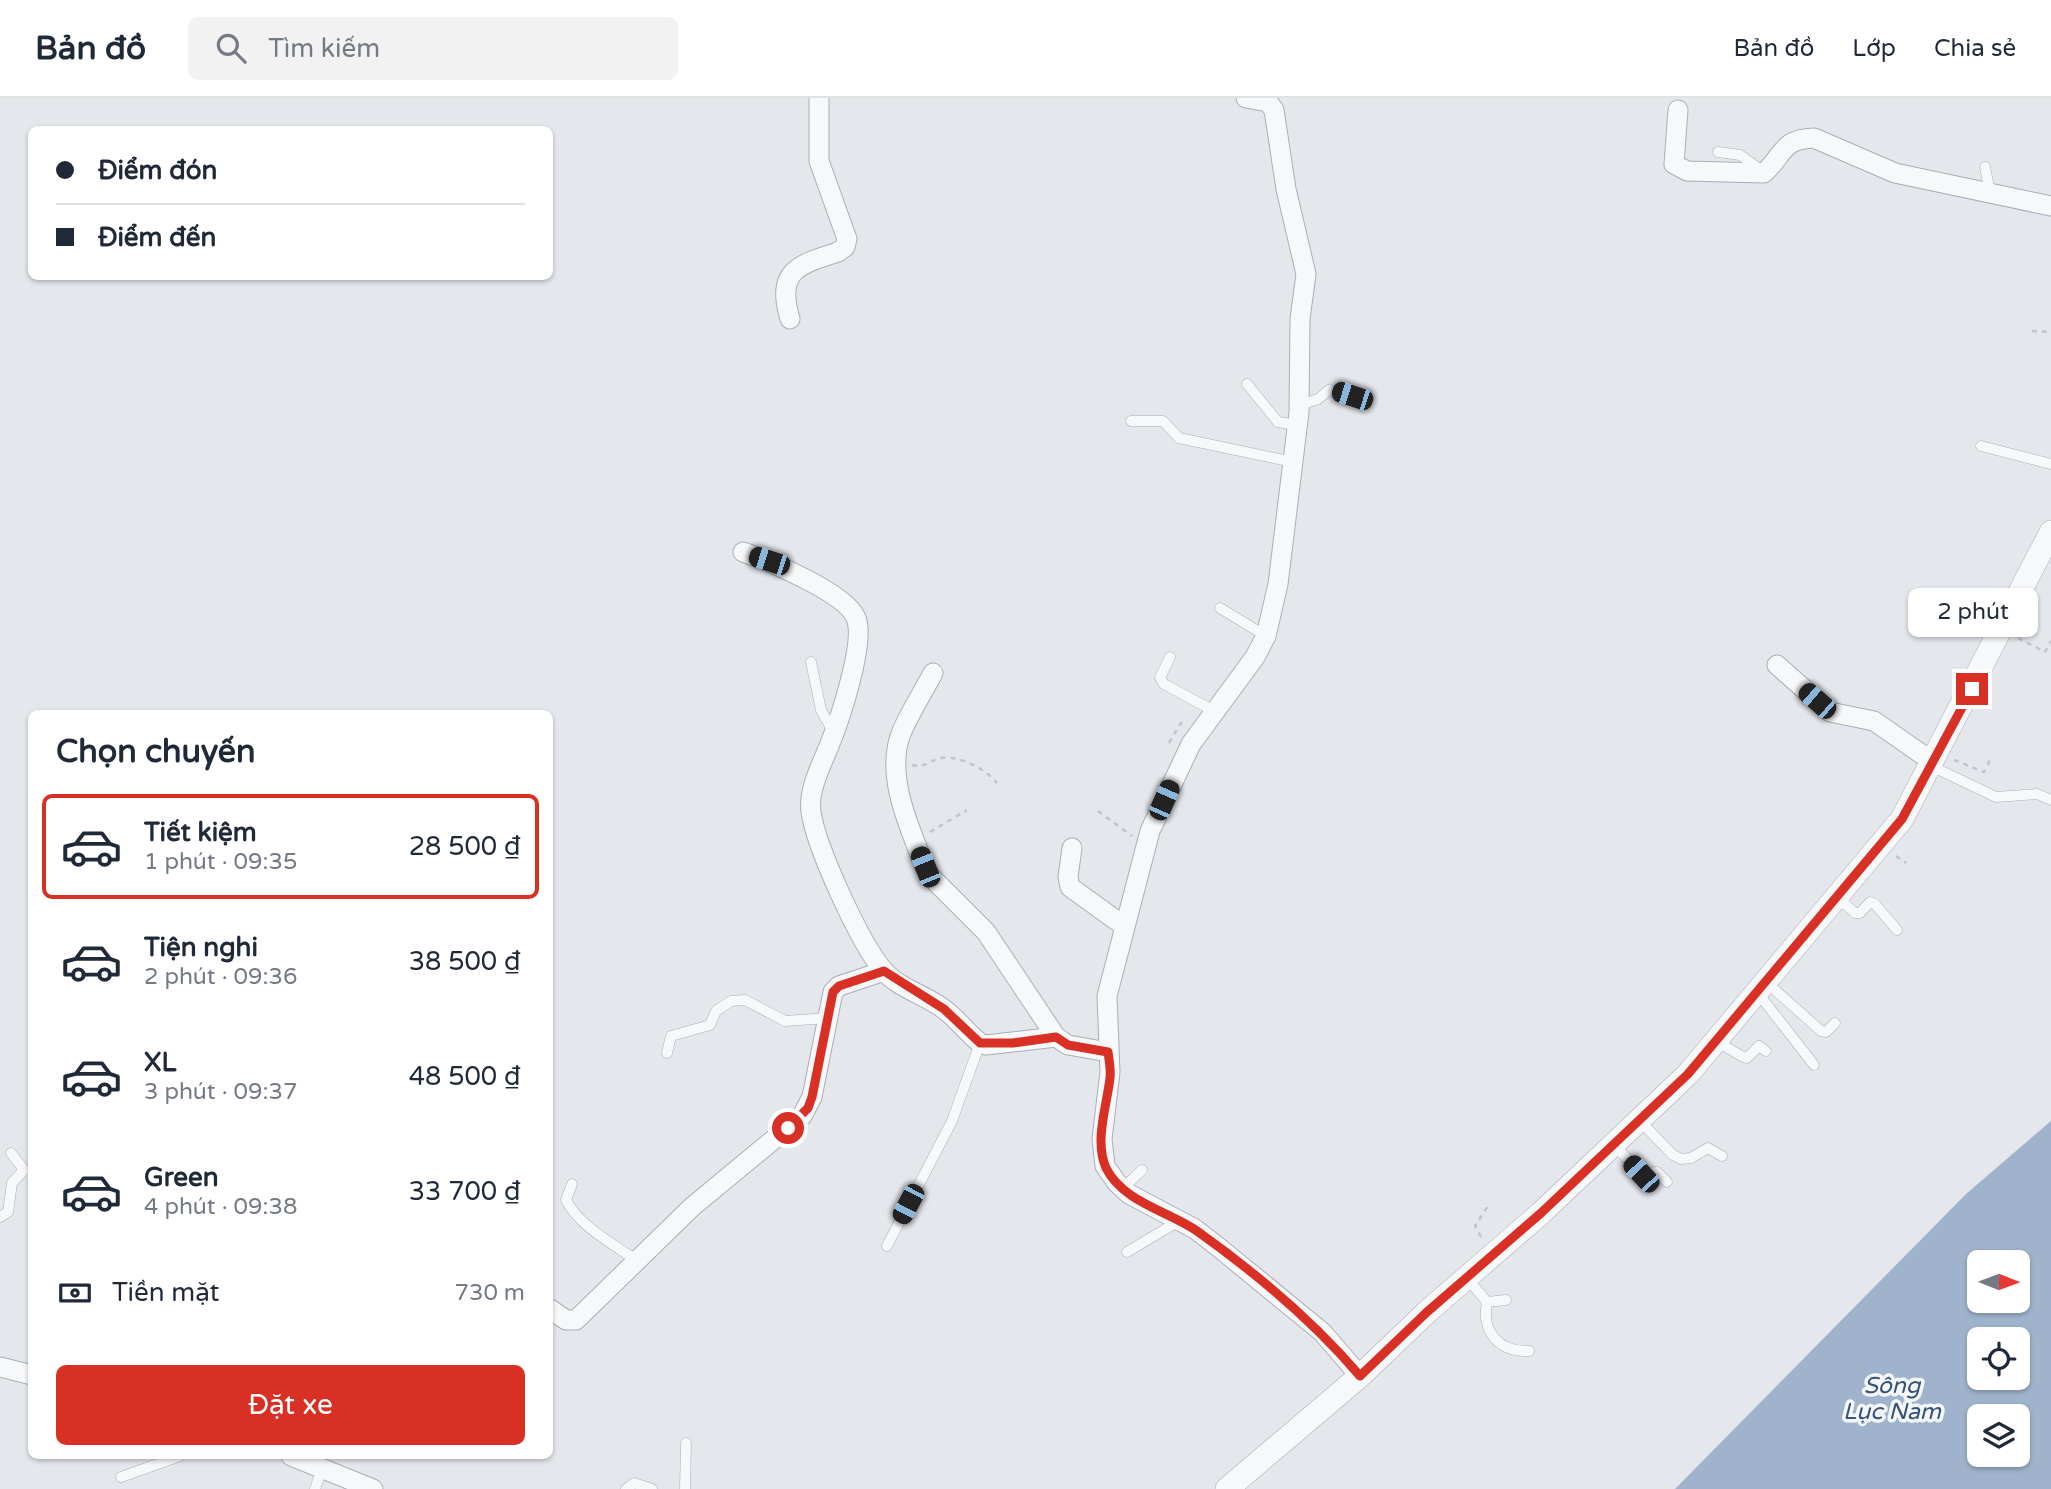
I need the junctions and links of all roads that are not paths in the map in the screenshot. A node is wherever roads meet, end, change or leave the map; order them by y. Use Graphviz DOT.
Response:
graph roads {
  1 [pos="820,98"];
  2 [pos="1246,98"];
  3 [pos="1678,110"];
  4 [pos="1718,152"];
  5 [pos="1985,167"];
  6 [pos="1764,173"];
  7 [pos="1990,192"];
  8 [pos="2051,206"];
  9 [pos="790,319"];
  10 [pos="1247,384"];
  11 [pos="1352,396"];
  12 [pos="1300,405"];
  13 [pos="1131,421"];
  14 [pos="1297,425"];
  15 [pos="1981,446"];
  16 [pos="1293,462"];
  17 [pos="2051,464"];
  18 [pos="2051,534"];
  19 [pos="743,552"];
  20 [pos="1220,608"];
  21 [pos="1266,636"];
  22 [pos="1170,657"];
  23 [pos="811,662"];
  24 [pos="1777,665"];
  25 [pos="933,673"];
  26 [pos="1214,711"];
  27 [pos="834,733"];
  28 [pos="1934,760"];
  29 [pos="2051,800"];
  30 [pos="1072,848"];
  31 [pos="1838,898"];
  32 [pos="1124,926"];
  33 [pos="1897,930"];
  34 [pos="884,971"];
  35 [pos="1762,987"];
  36 [pos="828,1018"];
  37 [pos="1835,1023"];
  38 [pos="1056,1037"];
  39 [pos="1716,1041"];
  40 [pos="980,1043"];
  41 [pos="1766,1051"];
  42 [pos="1108,1052"];
  43 [pos="667,1053"];
  44 [pos="1814,1065"];
  45 [pos="1640,1121"];
  46 [pos="1614,1145"];
  47 [pos="11,1153"];
  48 [pos="1721,1156"];
  49 [pos="1142,1170"];
  50 [pos="1667,1182"];
  51 [pos="572,1184"];
  52 [pos="1123,1188"];
  53 [pos="0,1217"];
  54 [pos="1180,1221"];
  55 [pos="887,1246"];
  56 [pos="1127,1252"];
  57 [pos="636,1260"];
  58 [pos="1467,1277"];
  59 [pos="1506,1300"];
  60 [pos="1487,1302"];
  61 [pos="553,1312"];
  62 [pos="1529,1351"];
  63 [pos="0,1367"];
  64 [pos="28,1373"];
  65 [pos="1360,1376"];
  66 [pos="686,1443"];
  67 [pos="172,1459"];
  68 [pos="297,1459"];
  69 [pos="322,1469"];
  70 [pos="121,1477"];
  71 [pos="1239,1483"];
  72 [pos="315,1489"];
  73 [pos="373,1489"];
  74 [pos="626,1489"];
  75 [pos="652,1489"];
  76 [pos="685,1489"];
  1 -- 9 [label="street"];
  2 -- 12 [label="street"];
  3 -- 6 [label="street"];
  4 -- 6 [label="lane"];
  5 -- 7 [label="lane"];
  6 -- 7 [label="street"];
  7 -- 8 [label="street"];
  10 -- 14 [label="lane"];
  11 -- 12 [label="lane"];
  12 -- 14 [label="street"];
  13 -- 16 [label="lane"];
  14 -- 16 [label="street"];
  15 -- 17 [label="lane"];
  16 -- 21 [label="street"];
  18 -- 28 [label="street"];
  19 -- 27 [label="street"];
  20 -- 21 [label="lane"];
  21 -- 26 [label="street"];
  22 -- 26 [label="lane"];
  23 -- 27 [label="lane"];
  24 -- 28 [label="street"];
  25 -- 38 [label="street"];
  26 -- 32 [label="street"];
  27 -- 34 [label="street"];
  28 -- 29 [label="lane"];
  28 -- 31 [label="street"];
  30 -- 32 [label="street"];
  31 -- 33 [label="lane"];
  31 -- 35 [label="street"];
  32 -- 42 [label="street"];
  34 -- 36 [label="street"];
  34 -- 40 [label="street"];
  35 -- 37 [label="lane"];
  35 -- 39 [label="street"];
  35 -- 44 [label="lane"];
  36 -- 43 [label="lane"];
  36 -- 57 [label="street"];
  38 -- 40 [label="street"];
  38 -- 42 [label="street"];
  39 -- 41 [label="lane"];
  39 -- 45 [label="street"];
  40 -- 55 [label="lane"];
  42 -- 52 [label="street"];
  45 -- 46 [label="street"];
  45 -- 48 [label="lane"];
  46 -- 50 [label="lane"];
  46 -- 58 [label="street"];
  47 -- 53 [label="lane"];
  49 -- 52 [label="lane"];
  51 -- 57 [label="lane"];
  52 -- 54 [label="street"];
  54 -- 56 [label="lane"];
  54 -- 65 [label="street"];
  57 -- 61 [label="street"];
  58 -- 60 [label="lane"];
  58 -- 65 [label="street"];
  59 -- 60 [label="lane"];
  60 -- 62 [label="lane"];
  63 -- 64 [label="street"];
  65 -- 71 [label="street"];
  66 -- 76 [label="lane"];
  67 -- 70 [label="lane"];
  68 -- 69 [label="street"];
  69 -- 72 [label="lane"];
  69 -- 73 [label="street"];
  74 -- 75 [label="lane"];
}
